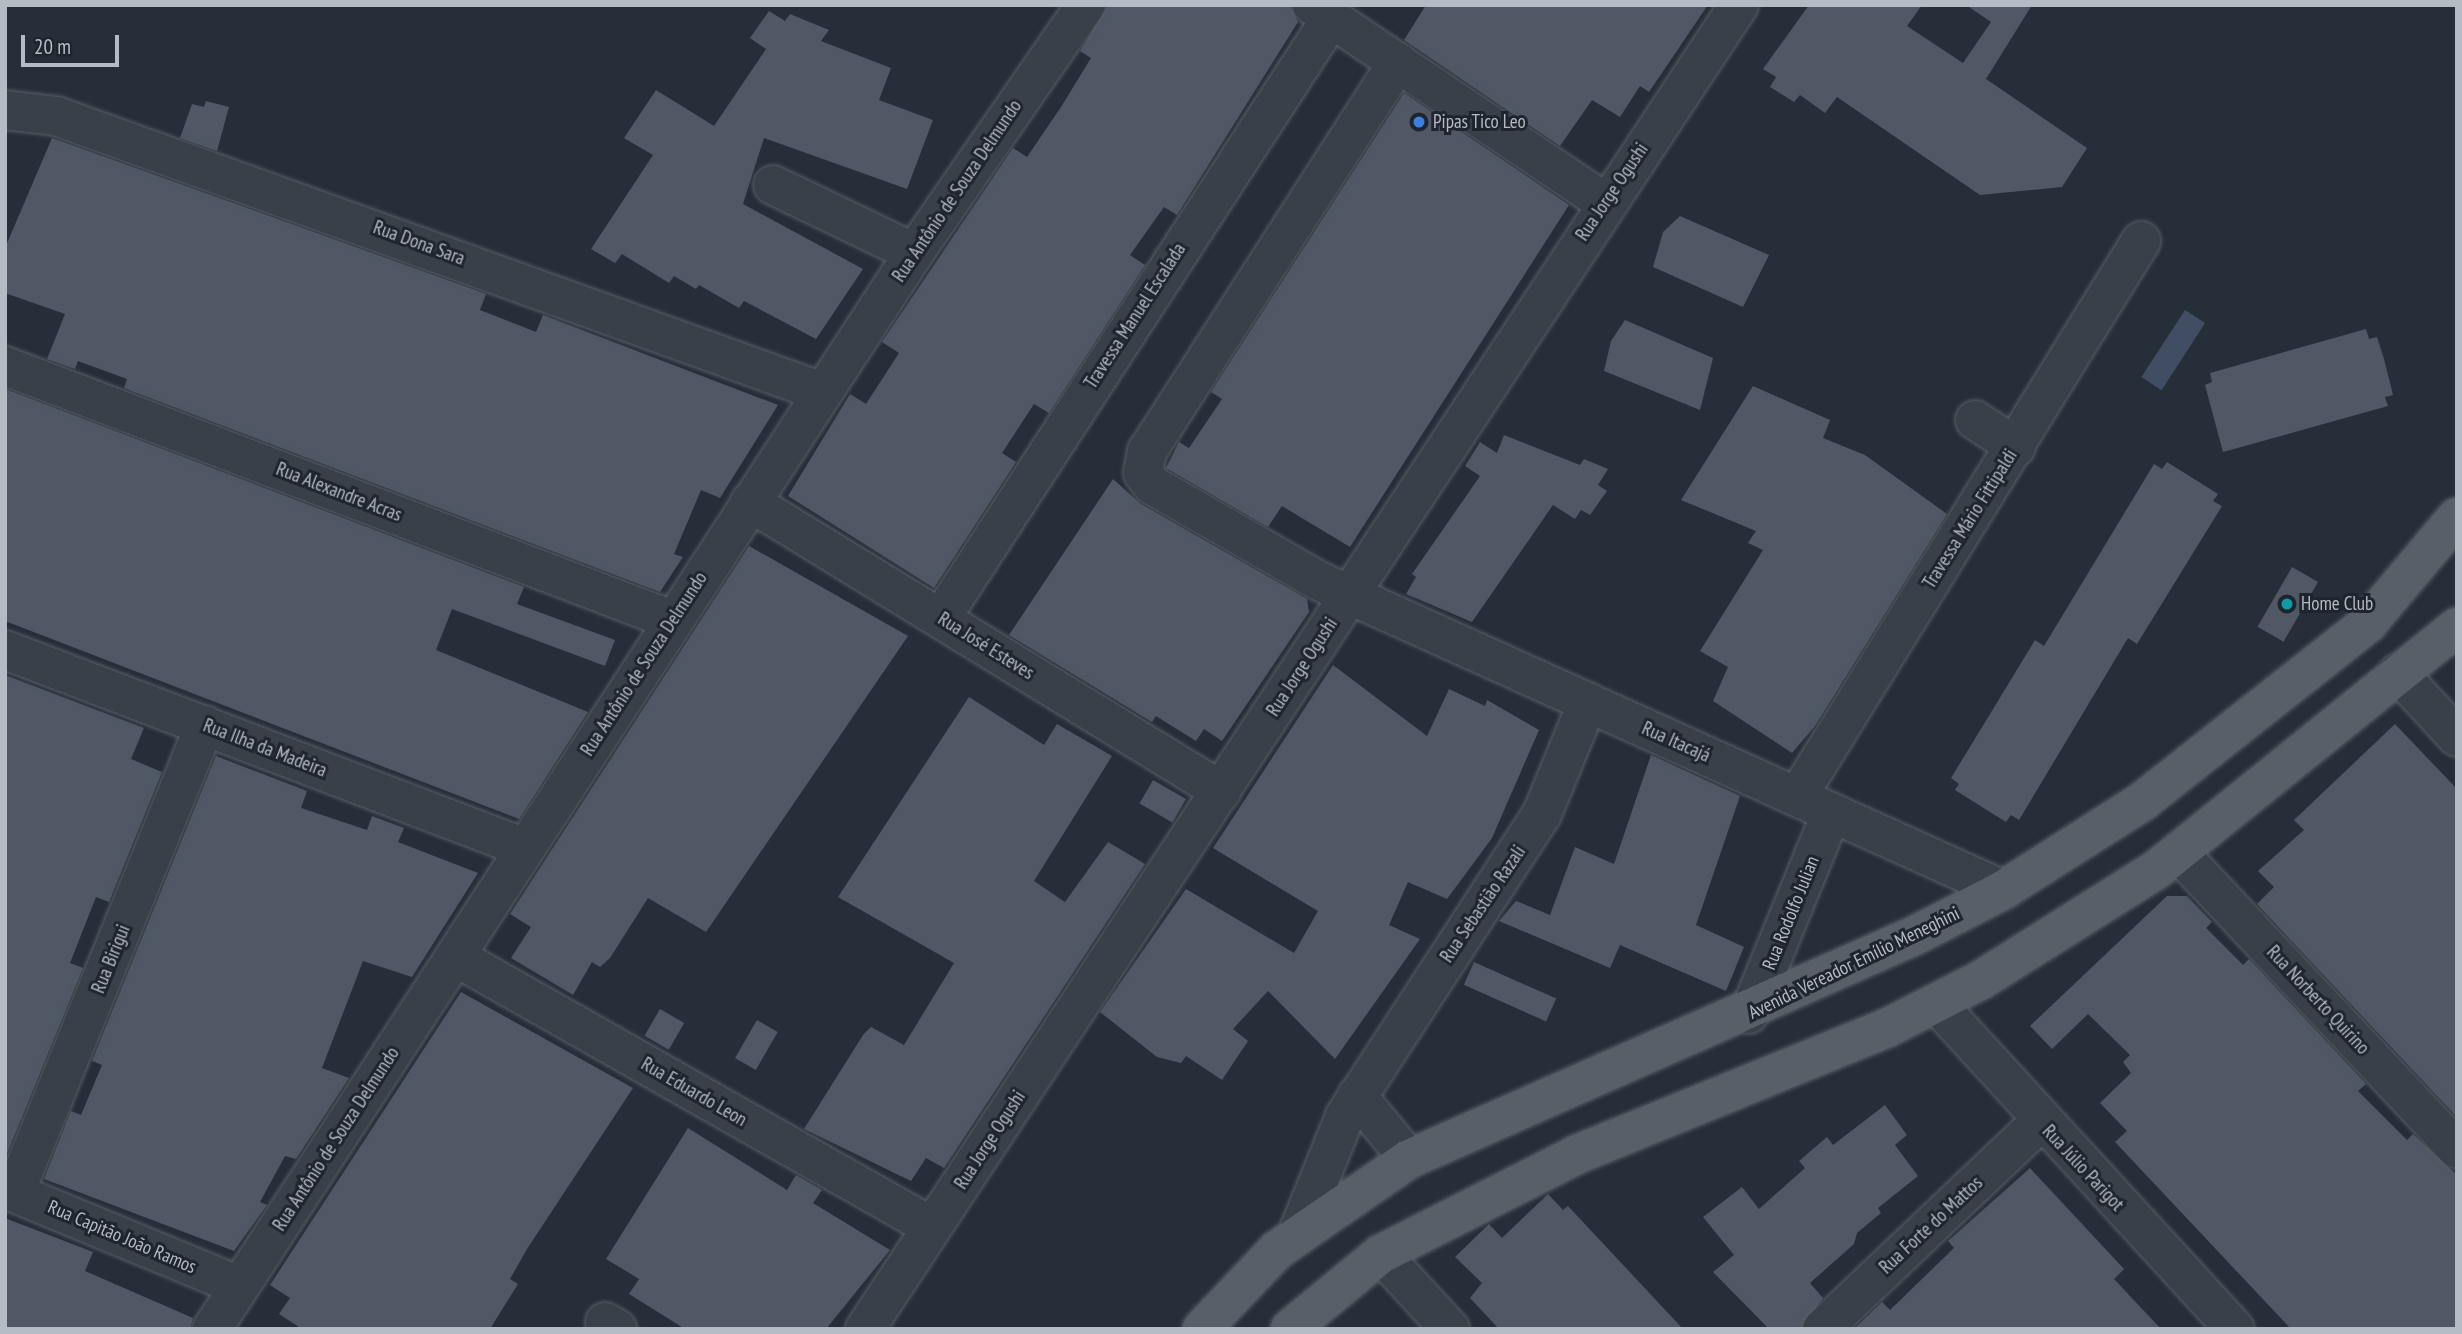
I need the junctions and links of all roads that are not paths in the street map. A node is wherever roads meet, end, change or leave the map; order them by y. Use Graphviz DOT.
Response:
graph roads {
  1 [pos="1086,5"];
  2 [pos="1739,5"];
  3 [pos="1322,11"];
  4 [pos="1398,62"];
  5 [pos="7,112"];
  6 [pos="773,184"];
  7 [pos="1604,202"];
  8 [pos="2141,240"];
  9 [pos="914,253"];
  10 [pos="5,366"];
  11 [pos="822,392"];
  12 [pos="1975,420"];
  13 [pos="2016,447"];
  14 [pos="750,502"];
  15 [pos="2457,517"];
  16 [pos="1350,594"];
  17 [pos="941,618"];
  18 [pos="672,620"];
  19 [pos="2457,626"];
  20 [pos="5,650"];
  21 [pos="2398,673"];
  22 [pos="1588,702"];
  23 [pos="205,725"];
  24 [pos="2457,737"];
  25 [pos="1221,791"];
  26 [pos="1797,797"];
  27 [pos="1832,812"];
  28 [pos="525,848"];
  29 [pos="2178,852"];
  30 [pos="2003,890"];
  31 [pos="456,957"];
  32 [pos="1936,1003"];
  33 [pos="1749,1014"];
  34 [pos="1357,1096"];
  35 [pos="2040,1122"];
  36 [pos="2457,1149"];
  37 [pos="1409,1159"];
  38 [pos="10,1191"];
  39 [pos="932,1227"];
  40 [pos="1297,1235"];
  41 [pos="1381,1254"];
  42 [pos="239,1286"];
  43 [pos="2216,1322"];
  44 [pos="212,1329"];
  45 [pos="865,1329"];
  46 [pos="1202,1329"];
  47 [pos="1290,1329"];
  48 [pos="1450,1329"];
  49 [pos="1822,1329"];
  1 -- 9 [label="street, Rua Antônio de Souza Delmundo"];
  2 -- 7 [label="street, Rua Jorge Ogushi"];
  3 -- 4 [label="street, Travessa Manuel Escalada"];
  3 -- 17 [label="street, Travessa Manuel Escalada"];
  4 -- 7 [label="street, Travessa Manuel Escalada"];
  4 -- 16 [label="street, Rua Itacajá"];
  5 -- 11 [label="street, Rua Dona Sara"];
  6 -- 9 [label="street"];
  7 -- 16 [label="street, Rua Jorge Ogushi"];
  8 -- 13 [label="street, Travessa Mário Fittipaldi"];
  9 -- 11 [label="street, Rua Antônio de Souza Delmundo"];
  10 -- 18 [label="street, Rua Alexandre Acras"];
  11 -- 14 [label="street, Rua Antônio de Souza Delmundo"];
  12 -- 13 [label="street"];
  13 -- 26 [label="street, Travessa Mário Fittipaldi"];
  14 -- 17 [label="street, Rua José Esteves"];
  14 -- 18 [label="street, Rua Antônio de Souza Delmundo"];
  15 -- 30 [label="main road, Avenida Vereador Emílio Meneghini"];
  16 -- 22 [label="street, Rua Itacajá"];
  16 -- 25 [label="street, Rua Jorge Ogushi"];
  17 -- 25 [label="street, Rua José Esteves"];
  18 -- 28 [label="street, Rua Antônio de Souza Delmundo"];
  19 -- 21 [label="main road"];
  20 -- 23 [label="street, Rua Ilha da Madeira"];
  21 -- 24 [label="street"];
  21 -- 29 [label="main road"];
  22 -- 26 [label="street, Rua Itacajá"];
  22 -- 34 [label="street, Rua Sebastião Razali"];
  23 -- 28 [label="street, Rua Ilha da Madeira"];
  23 -- 38 [label="street, Rua Birigui"];
  25 -- 39 [label="street, Rua Jorge Ogushi"];
  26 -- 27 [label="street, Rua Itacajá"];
  27 -- 30 [label="street, Rua Itacajá"];
  27 -- 33 [label="street, Rua Rodolfo Julian"];
  28 -- 31 [label="street, Rua Antônio de Souza Delmundo"];
  29 -- 32 [label="main road"];
  29 -- 36 [label="street, Rua Norberto Quirino"];
  30 -- 33 [label="main road, Avenida Vereador Emílio Meneghini"];
  31 -- 39 [label="street, Rua Eduardo Leon"];
  31 -- 42 [label="street, Rua Antônio de Souza Delmundo"];
  32 -- 35 [label="street, Rua Júlio Parigot"];
  32 -- 41 [label="main road"];
  33 -- 37 [label="main road, Avenida Vereador Emílio Meneghini"];
  34 -- 37 [label="street"];
  34 -- 40 [label="street, Rua Sebastião Razali"];
  35 -- 43 [label="street, Rua Júlio Parigot"];
  35 -- 49 [label="street, Rua Forte do Mattos"];
  37 -- 40 [label="main road, Avenida Vereador Emílio Meneghini"];
  38 -- 42 [label="street, Rua Capitão João Ramos"];
  39 -- 45 [label="street, Rua Jorge Ogushi"];
  40 -- 46 [label="main road, Avenida Vereador Emílio Meneghini"];
  41 -- 47 [label="main road"];
  41 -- 48 [label="street"];
  42 -- 44 [label="street, Rua Antônio de Souza Delmundo"];
}
